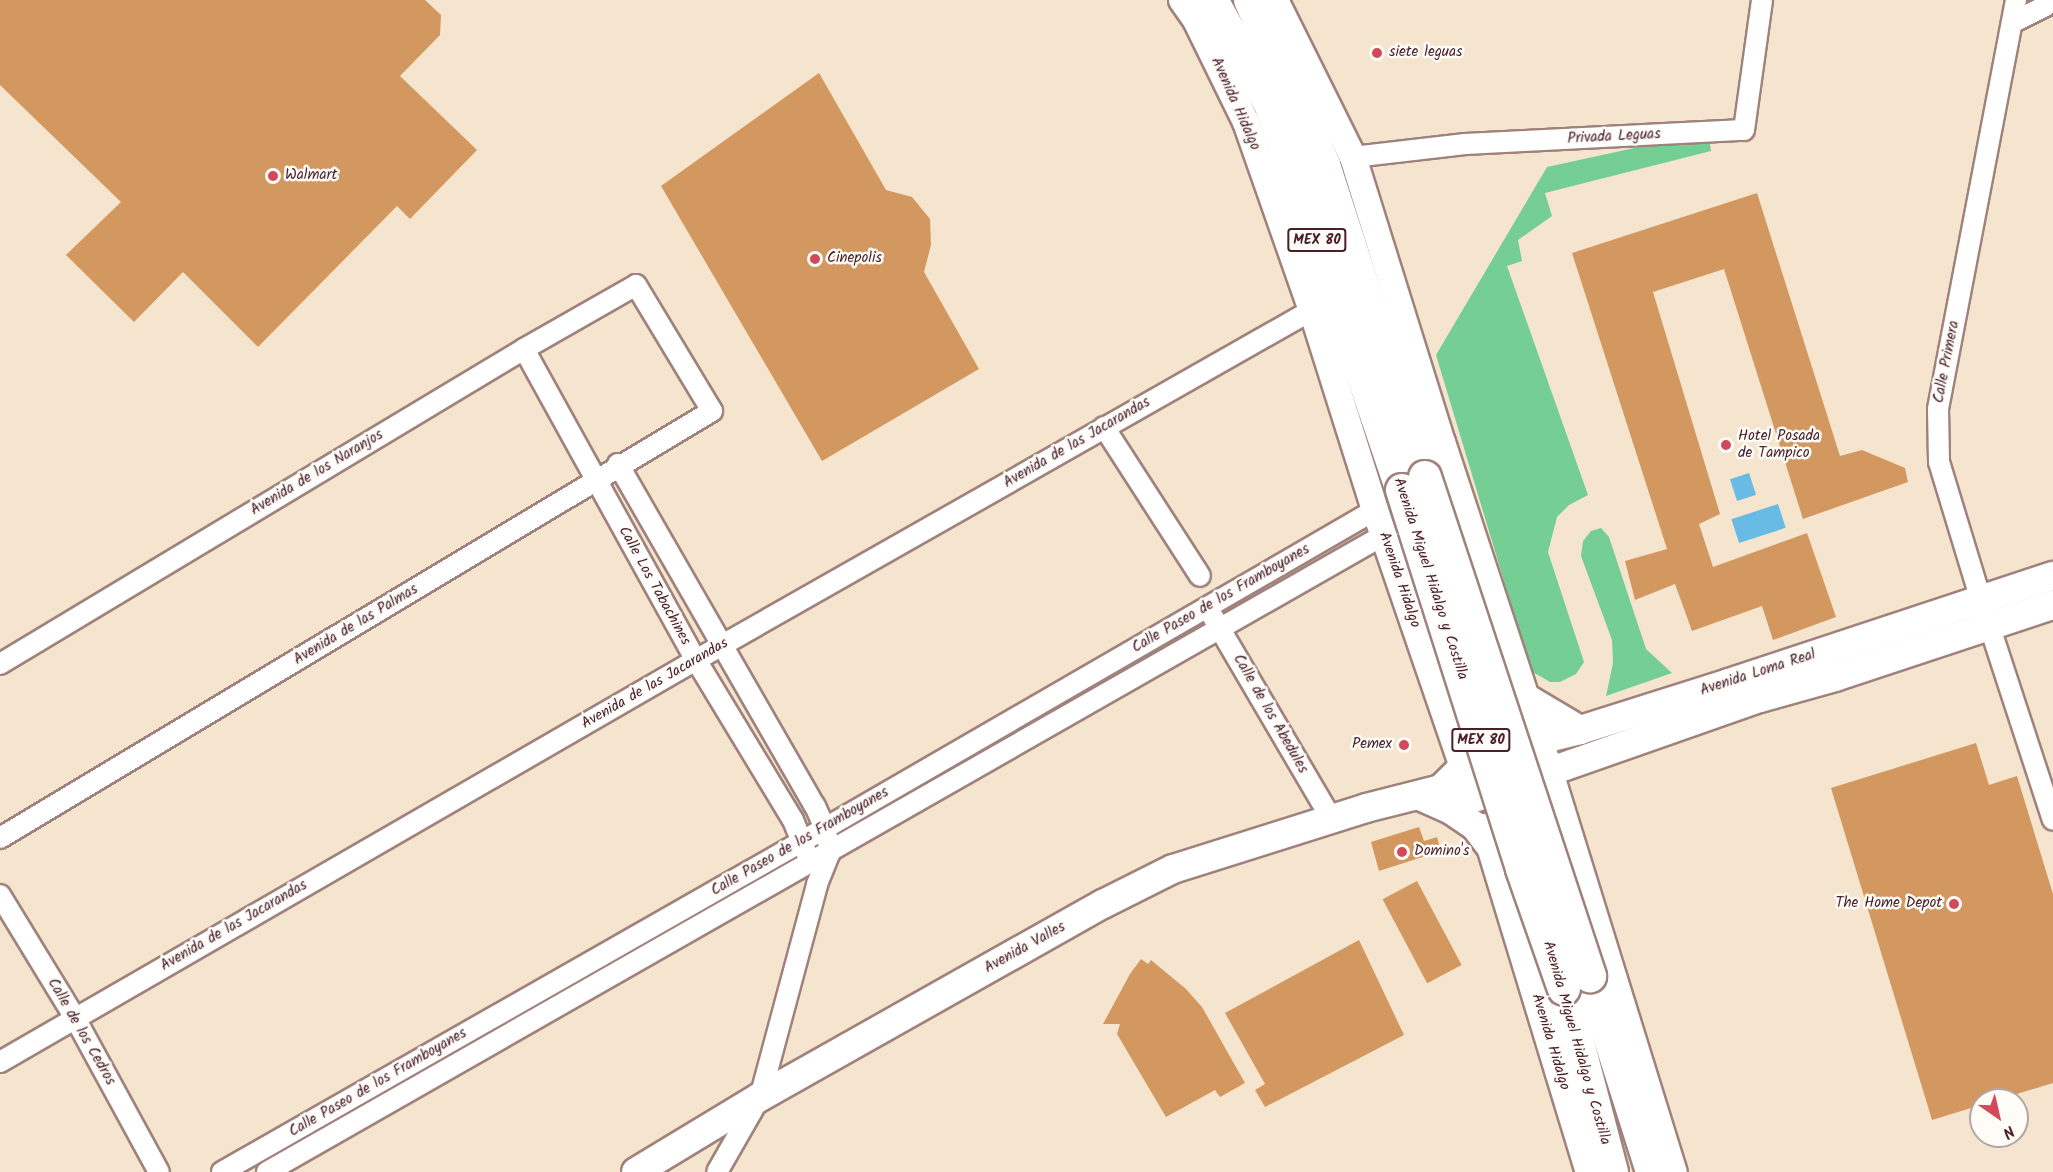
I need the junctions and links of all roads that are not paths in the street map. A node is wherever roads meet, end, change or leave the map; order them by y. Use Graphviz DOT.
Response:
graph roads {
  1 [pos="1182,0"];
  2 [pos="1212,0"];
  3 [pos="1250,0"];
  4 [pos="1275,0"];
  5 [pos="1762,0"];
  6 [pos="2016,0"];
  7 [pos="2053,2"];
  8 [pos="2012,23"];
  9 [pos="1353,157"];
  10 [pos="1312,310"];
  11 [pos="524,349"];
  12 [pos="712,411"];
  13 [pos="1104,427"];
  14 [pos="618,464"];
  15 [pos="596,481"];
  16 [pos="1414,483"];
  17 [pos="1375,510"];
  18 [pos="1384,535"];
  19 [pos="1305,551"];
  20 [pos="1320,572"];
  21 [pos="1200,576"];
  22 [pos="2053,576"];
  23 [pos="1981,600"];
  24 [pos="2053,605"];
  25 [pos="1207,607"];
  26 [pos="1991,626"];
  27 [pos="1220,628"];
  28 [pos="723,646"];
  29 [pos="696,660"];
  30 [pos="0,664"];
  31 [pos="1528,703"];
  32 [pos="1580,730"];
  33 [pos="1453,738"];
  34 [pos="1540,740"];
  35 [pos="1463,767"];
  36 [pos="1554,784"];
  37 [pos="1429,792"];
  38 [pos="1332,820"];
  39 [pos="2053,820"];
  40 [pos="1482,822"];
  41 [pos="825,828"];
  42 [pos="0,838"];
  43 [pos="802,841"];
  44 [pos="830,852"];
  45 [pos="809,863"];
  46 [pos="817,885"];
  47 [pos="0,895"];
  48 [pos="1577,982"];
  49 [pos="75,1018"];
  50 [pos="0,1062"];
  51 [pos="760,1097"];
  52 [pos="159,1172"];
  53 [pos="222,1172"];
  54 [pos="267,1172"];
  55 [pos="636,1172"];
  56 [pos="717,1172"];
  57 [pos="1588,1172"];
  58 [pos="1612,1172"];
  59 [pos="1652,1172"];
  60 [pos="1674,1172"];
  1 -- 10 [label="street, Avenida Hidalgo"];
  2 -- 16 [label="main road, Avenida Miguel Hidalgo y Costilla / MEX 80"];
  3 -- 16 [label="main road, Avenida Miguel Hidalgo y Costilla / MEX 80"];
  4 -- 9 [label="street"];
  5 -- 9 [label="street, Privada Leguas"];
  6 -- 8 [label="street, Calle Primera"];
  7 -- 8 [label="street"];
  8 -- 23 [label="street, Calle Primera"];
  9 -- 31 [label="street"];
  10 -- 13 [label="street, Avenida de las Jacarandas"];
  10 -- 17 [label="street, Avenida Hidalgo"];
  11 -- 12 [label="street, Avenida de los Naranjos"];
  11 -- 15 [label="street, Calle Los Tabachines"];
  11 -- 30 [label="street, Avenida de los Naranjos"];
  12 -- 14 [label="street, Avenida de las Palmas"];
  13 -- 21 [label="street"];
  13 -- 28 [label="street, Avenida de las Jacarandas"];
  14 -- 15 [label="street, Avenida de las Palmas"];
  14 -- 28 [label="street, Calle Los Tabachines"];
  15 -- 29 [label="street, Calle Los Tabachines"];
  15 -- 42 [label="street, Avenida de las Palmas"];
  16 -- 48 [label="main road, Avenida Miguel Hidalgo y Costilla / MEX 80, bridge"];
  17 -- 18 [label="street, Avenida Hidalgo"];
  17 -- 19 [label="street, Calle Paseo de los Framboyanes"];
  18 -- 20 [label="street, Calle Paseo de los Framboyanes"];
  18 -- 33 [label="street, Avenida Hidalgo"];
  19 -- 20 [label="street"];
  19 -- 25 [label="street, Calle Paseo de los Framboyanes"];
  20 -- 27 [label="street, Calle Paseo de los Framboyanes"];
  22 -- 23 [label="main road, Avenida Loma Real"];
  23 -- 26 [label="street, Calle Primera"];
  23 -- 32 [label="main road, Avenida Loma Real"];
  24 -- 26 [label="main road, Avenida Loma Real"];
  25 -- 27 [label="street, Calle de los Abedules"];
  25 -- 41 [label="street, Calle Paseo de los Framboyanes"];
  26 -- 36 [label="main road, Avenida Loma Real"];
  26 -- 39 [label="street, Calle Primera"];
  27 -- 38 [label="street, Calle de los Abedules"];
  27 -- 44 [label="street, Calle Paseo de los Framboyanes"];
  28 -- 29 [label="street, Avenida de las Jacarandas"];
  28 -- 41 [label="street, Calle Los Tabachines"];
  29 -- 43 [label="street, Calle Los Tabachines"];
  29 -- 49 [label="street, Avenida de las Jacarandas"];
  31 -- 32 [label="main road"];
  31 -- 33 [label="street"];
  31 -- 34 [label="street"];
  32 -- 34 [label="main road, Avenida Loma Real"];
  33 -- 35 [label="street, Avenida Hidalgo"];
  34 -- 35 [label="main road, Avenida Loma Real"];
  34 -- 36 [label="street"];
  35 -- 37 [label="main road, Avenida Valles"];
  35 -- 40 [label="street, Avenida Hidalgo"];
  36 -- 40 [label="main road, Avenida Loma Real"];
  36 -- 60 [label="street"];
  37 -- 38 [label="main road, Avenida Valles"];
  37 -- 40 [label="main road"];
  37 -- 40 [label="main road"];
  38 -- 51 [label="main road, Avenida Valles"];
  40 -- 57 [label="street, Avenida Hidalgo"];
  41 -- 43 [label="street, Calle Paseo de los Framboyanes"];
  41 -- 44 [label="street, Calle Los Tabachines"];
  43 -- 45 [label="street, Calle Los Tabachines"];
  43 -- 53 [label="street, Calle Paseo de los Framboyanes"];
  44 -- 45 [label="street, Calle Paseo de los Framboyanes"];
  44 -- 46 [label="street"];
  45 -- 46 [label="street, Calle Los Tabachines"];
  45 -- 54 [label="street, Calle Paseo de los Framboyanes"];
  46 -- 51 [label="street"];
  47 -- 49 [label="street, Calle de los Cedros"];
  48 -- 58 [label="main road, Avenida Miguel Hidalgo y Costilla / MEX 80"];
  48 -- 59 [label="main road, Avenida Miguel Hidalgo y Costilla / MEX 80"];
  49 -- 50 [label="street, Avenida de las Jacarandas"];
  49 -- 52 [label="street, Calle de los Cedros"];
  51 -- 55 [label="main road, Avenida Valles"];
  51 -- 56 [label="street"];
}
